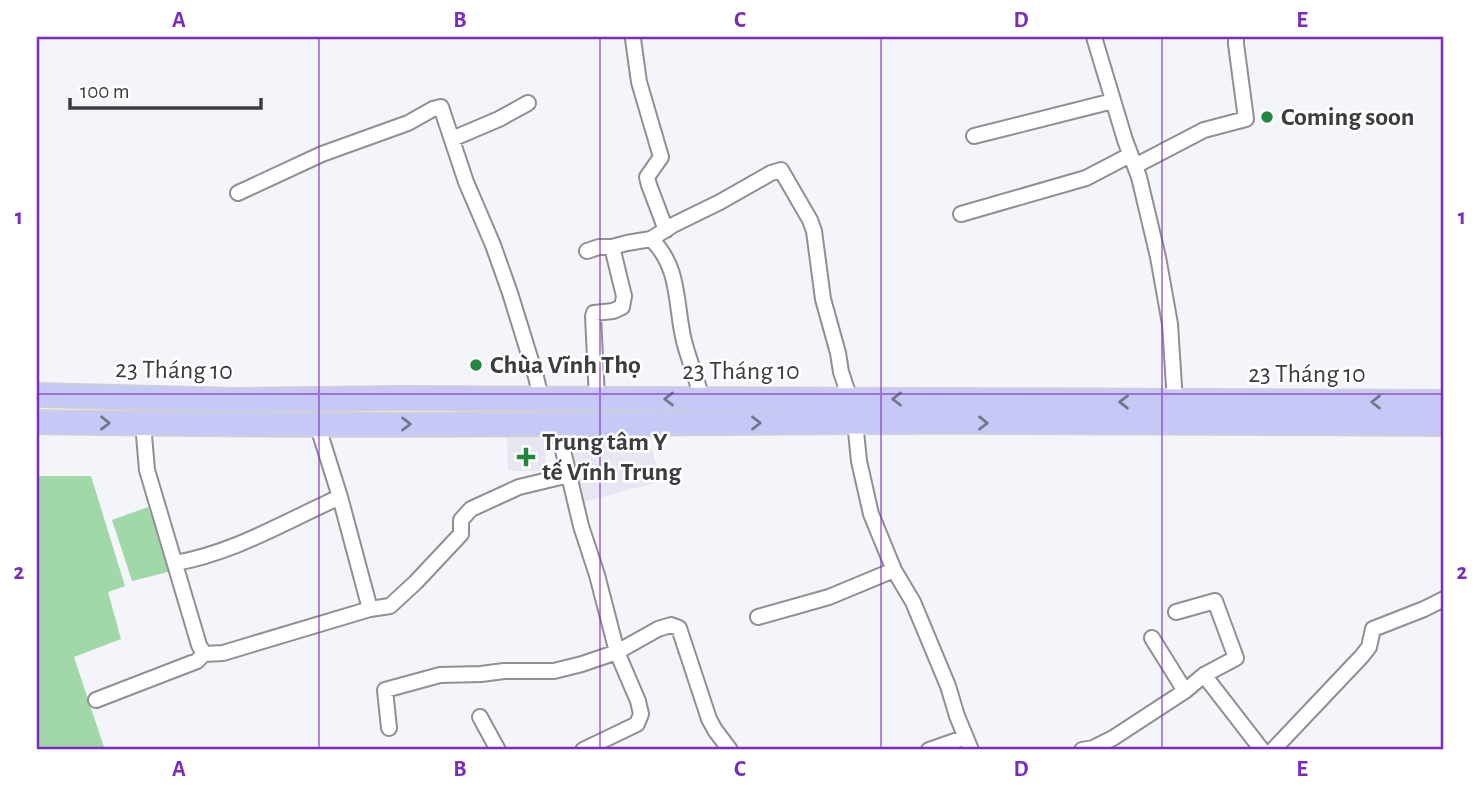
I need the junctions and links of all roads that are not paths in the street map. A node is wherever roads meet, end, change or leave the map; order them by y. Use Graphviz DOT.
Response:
graph roads {
  1 [pos="1094,37"];
  2 [pos="1236,37"];
  3 [pos="633,39"];
  4 [pos="1113,101"];
  5 [pos="528,103"];
  6 [pos="974,136"];
  7 [pos="452,139"];
  8 [pos="1133,160"];
  9 [pos="238,193"];
  10 [pos="961,214"];
  11 [pos="666,230"];
  12 [pos="651,239"];
  13 [pos="612,247"];
  14 [pos="587,251"];
  15 [pos="37,395"];
  16 [pos="361,398"];
  17 [pos="541,398"];
  18 [pos="597,399"];
  19 [pos="702,399"];
  20 [pos="850,399"];
  21 [pos="1175,402"];
  22 [pos="1444,402"];
  23 [pos="37,422"];
  24 [pos="855,422"];
  25 [pos="143,424"];
  26 [pos="317,424"];
  27 [pos="360,424"];
  28 [pos="1444,424"];
  29 [pos="558,425"];
  30 [pos="569,475"];
  31 [pos="340,497"];
  32 [pos="175,563"];
  33 [pos="894,570"];
  34 [pos="1444,599"];
  35 [pos="370,609"];
  36 [pos="1176,612"];
  37 [pos="758,617"];
  38 [pos="1152,638"];
  39 [pos="617,652"];
  40 [pos="204,654"];
  41 [pos="1204,675"];
  42 [pos="1185,691"];
  43 [pos="96,700"];
  44 [pos="480,717"];
  45 [pos="388,728"];
  46 [pos="969,744"];
  47 [pos="498,750"];
  48 [pos="583,750"];
  49 [pos="730,750"];
  50 [pos="929,750"];
  51 [pos="1082,750"];
  52 [pos="1262,750"];
  53 [pos="1273,750"];
  1 -- 4 [label="street"];
  2 -- 8 [label="street"];
  3 -- 11 [label="street"];
  4 -- 6 [label="street"];
  4 -- 8 [label="street"];
  5 -- 7 [label="street"];
  7 -- 9 [label="street"];
  7 -- 17 [label="street"];
  8 -- 10 [label="street"];
  8 -- 21 [label="street"];
  11 -- 12 [label="street"];
  11 -- 20 [label="street"];
  12 -- 13 [label="street"];
  12 -- 19 [label="street"];
  13 -- 14 [label="street"];
  13 -- 18 [label="street"];
  15 -- 16 [label="main road, 23 Tháng 10"];
  16 -- 17 [label="main road, 23 Tháng 10"];
  16 -- 27 [label="main road"];
  17 -- 18 [label="main road, 23 Tháng 10"];
  19 -- 18 [label="main road, 23 Tháng 10, one-way"];
  19 -- 20 [label="main road, 23 Tháng 10"];
  21 -- 20 [label="main road, 23 Tháng 10, one-way"];
  20 -- 24 [label="main road"];
  22 -- 21 [label="main road, 23 Tháng 10, one-way"];
  23 -- 25 [label="main road, 23 Tháng 10, one-way"];
  24 -- 28 [label="main road, 23 Tháng 10, one-way"];
  29 -- 24 [label="main road, 23 Tháng 10, one-way"];
  24 -- 33 [label="street"];
  25 -- 26 [label="main road, 23 Tháng 10"];
  25 -- 32 [label="street"];
  26 -- 27 [label="main road, 23 Tháng 10"];
  26 -- 31 [label="street"];
  27 -- 29 [label="main road, 23 Tháng 10, one-way"];
  29 -- 30 [label="street"];
  30 -- 35 [label="street"];
  30 -- 39 [label="street"];
  31 -- 32 [label="street"];
  31 -- 35 [label="street"];
  32 -- 40 [label="street"];
  33 -- 37 [label="street"];
  33 -- 46 [label="street"];
  34 -- 53 [label="street"];
  35 -- 40 [label="street"];
  36 -- 41 [label="street"];
  38 -- 42 [label="street"];
  39 -- 45 [label="street"];
  39 -- 48 [label="street"];
  39 -- 49 [label="street"];
  40 -- 43 [label="street"];
  41 -- 42 [label="street"];
  41 -- 52 [label="street"];
  42 -- 51 [label="street"];
  44 -- 47 [label="street"];
  46 -- 50 [label="street"];
}
